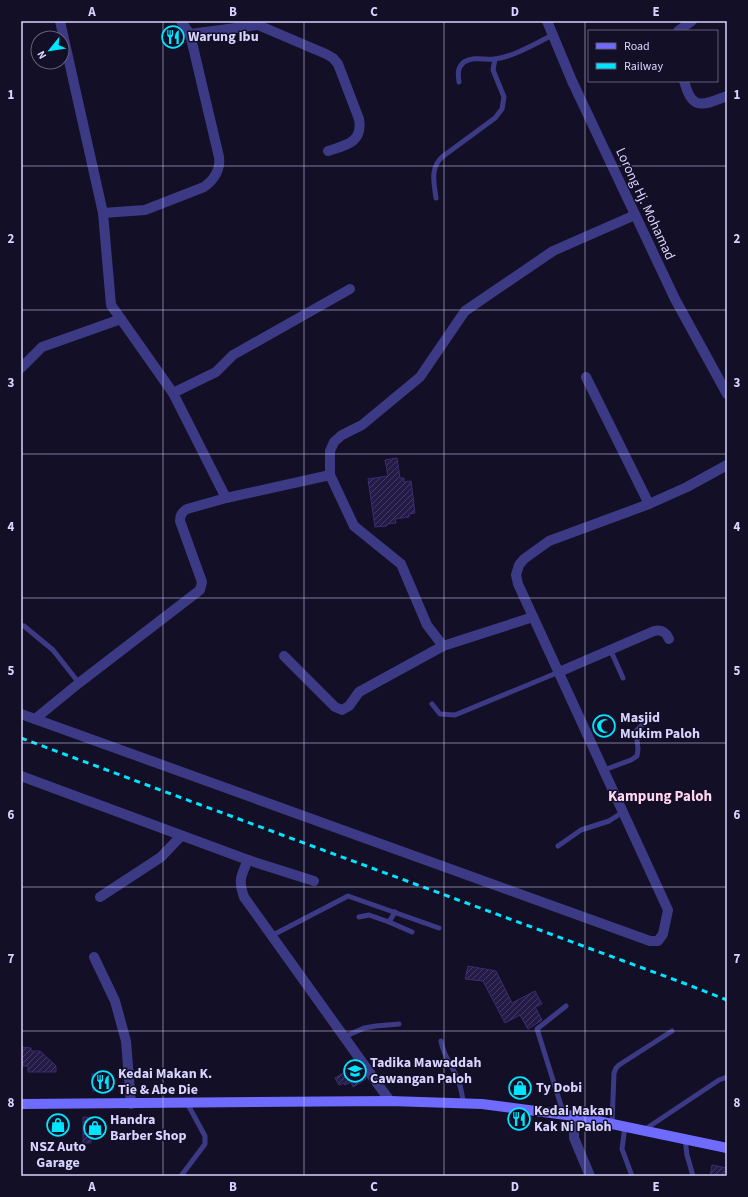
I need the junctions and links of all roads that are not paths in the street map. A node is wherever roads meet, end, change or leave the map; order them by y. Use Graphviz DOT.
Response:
graph roads {
  1 [pos="60,21"];
  2 [pos="181,21"];
  3 [pos="546,21"];
  4 [pos="692,21"];
  5 [pos="258,23"];
  6 [pos="677,27"];
  7 [pos="190,34"];
  8 [pos="552,35"];
  9 [pos="495,59"];
  10 [pos="459,82"];
  11 [pos="684,82"];
  12 [pos="727,96"];
  13 [pos="328,150"];
  14 [pos="436,198"];
  15 [pos="103,213"];
  16 [pos="635,215"];
  17 [pos="350,289"];
  18 [pos="121,319"];
  19 [pos="21,368"];
  20 [pos="586,377"];
  21 [pos="173,394"];
  22 [pos="727,394"];
  23 [pos="727,465"];
  24 [pos="330,475"];
  25 [pos="226,498"];
  26 [pos="649,504"];
  27 [pos="533,617"];
  28 [pos="24,626"];
  29 [pos="669,639"];
  30 [pos="443,646"];
  31 [pos="610,649"];
  32 [pos="284,656"];
  33 [pos="558,672"];
  34 [pos="623,678"];
  35 [pos="79,683"];
  36 [pos="432,704"];
  37 [pos="21,714"];
  38 [pos="35,719"];
  39 [pos="645,722"];
  40 [pos="604,770"];
  41 [pos="21,776"];
  42 [pos="623,812"];
  43 [pos="181,836"];
  44 [pos="558,846"];
  45 [pos="248,860"];
  46 [pos="314,881"];
  47 [pos="100,896"];
  48 [pos="395,912"];
  49 [pos="359,917"];
  50 [pos="389,922"];
  51 [pos="439,928"];
  52 [pos="412,932"];
  53 [pos="271,936"];
  54 [pos="94,957"];
  55 [pos="566,1006"];
  56 [pos="399,1024"];
  57 [pos="672,1031"];
  58 [pos="344,1037"];
  59 [pos="441,1041"];
  60 [pos="727,1077"];
  61 [pos="390,1101"];
  62 [pos="187,1103"];
  63 [pos="21,1104"];
  64 [pos="131,1104"];
  65 [pos="464,1104"];
  66 [pos="569,1116"];
  67 [pos="612,1124"];
  68 [pos="625,1126"];
  69 [pos="644,1130"];
  70 [pos="685,1139"];
  71 [pos="727,1148"];
  72 [pos="181,1176"];
  73 [pos="590,1176"];
  74 [pos="632,1176"];
  75 [pos="693,1176"];
  1 -- 15 [label="street"];
  2 -- 7 [label="street"];
  3 -- 8 [label="street, Lorong Hj. Mohamad"];
  4 -- 6 [label="street"];
  5 -- 7 [label="street"];
  5 -- 13 [label="street"];
  7 -- 15 [label="street"];
  8 -- 9 [label="lane"];
  8 -- 16 [label="street, Lorong Hj. Mohamad"];
  9 -- 10 [label="lane"];
  9 -- 14 [label="lane"];
  11 -- 12 [label="street"];
  15 -- 18 [label="street"];
  16 -- 22 [label="street, Lorong Hj. Mohamad"];
  16 -- 24 [label="street"];
  17 -- 21 [label="street"];
  18 -- 19 [label="street"];
  18 -- 21 [label="street"];
  20 -- 26 [label="street"];
  21 -- 25 [label="street"];
  23 -- 26 [label="street"];
  24 -- 25 [label="street"];
  24 -- 30 [label="street"];
  25 -- 35 [label="street"];
  26 -- 27 [label="street"];
  27 -- 30 [label="street"];
  27 -- 33 [label="street"];
  28 -- 35 [label="lane"];
  29 -- 31 [label="street"];
  30 -- 32 [label="street"];
  31 -- 33 [label="street"];
  31 -- 34 [label="lane"];
  33 -- 36 [label="lane"];
  33 -- 40 [label="street"];
  35 -- 38 [label="street"];
  37 -- 38 [label="street"];
  38 -- 42 [label="street"];
  39 -- 40 [label="lane"];
  40 -- 42 [label="street"];
  41 -- 43 [label="street"];
  42 -- 44 [label="lane"];
  43 -- 45 [label="street"];
  43 -- 47 [label="street"];
  45 -- 46 [label="street"];
  45 -- 53 [label="street"];
  48 -- 50 [label="lane"];
  48 -- 51 [label="lane"];
  48 -- 53 [label="lane"];
  49 -- 50 [label="lane"];
  50 -- 52 [label="lane"];
  53 -- 58 [label="street"];
  54 -- 64 [label="street"];
  55 -- 66 [label="lane"];
  56 -- 58 [label="lane"];
  57 -- 67 [label="lane"];
  58 -- 61 [label="street"];
  59 -- 65 [label="lane"];
  60 -- 69 [label="lane"];
  61 -- 62 [label="main road"];
  61 -- 65 [label="main road"];
  62 -- 64 [label="main road"];
  62 -- 72 [label="lane"];
  63 -- 64 [label="main road"];
  65 -- 66 [label="main road"];
  66 -- 67 [label="main road"];
  66 -- 73 [label="street"];
  67 -- 68 [label="main road"];
  68 -- 69 [label="main road"];
  68 -- 74 [label="lane"];
  69 -- 70 [label="main road"];
  70 -- 71 [label="main road"];
  70 -- 75 [label="lane"];
}
